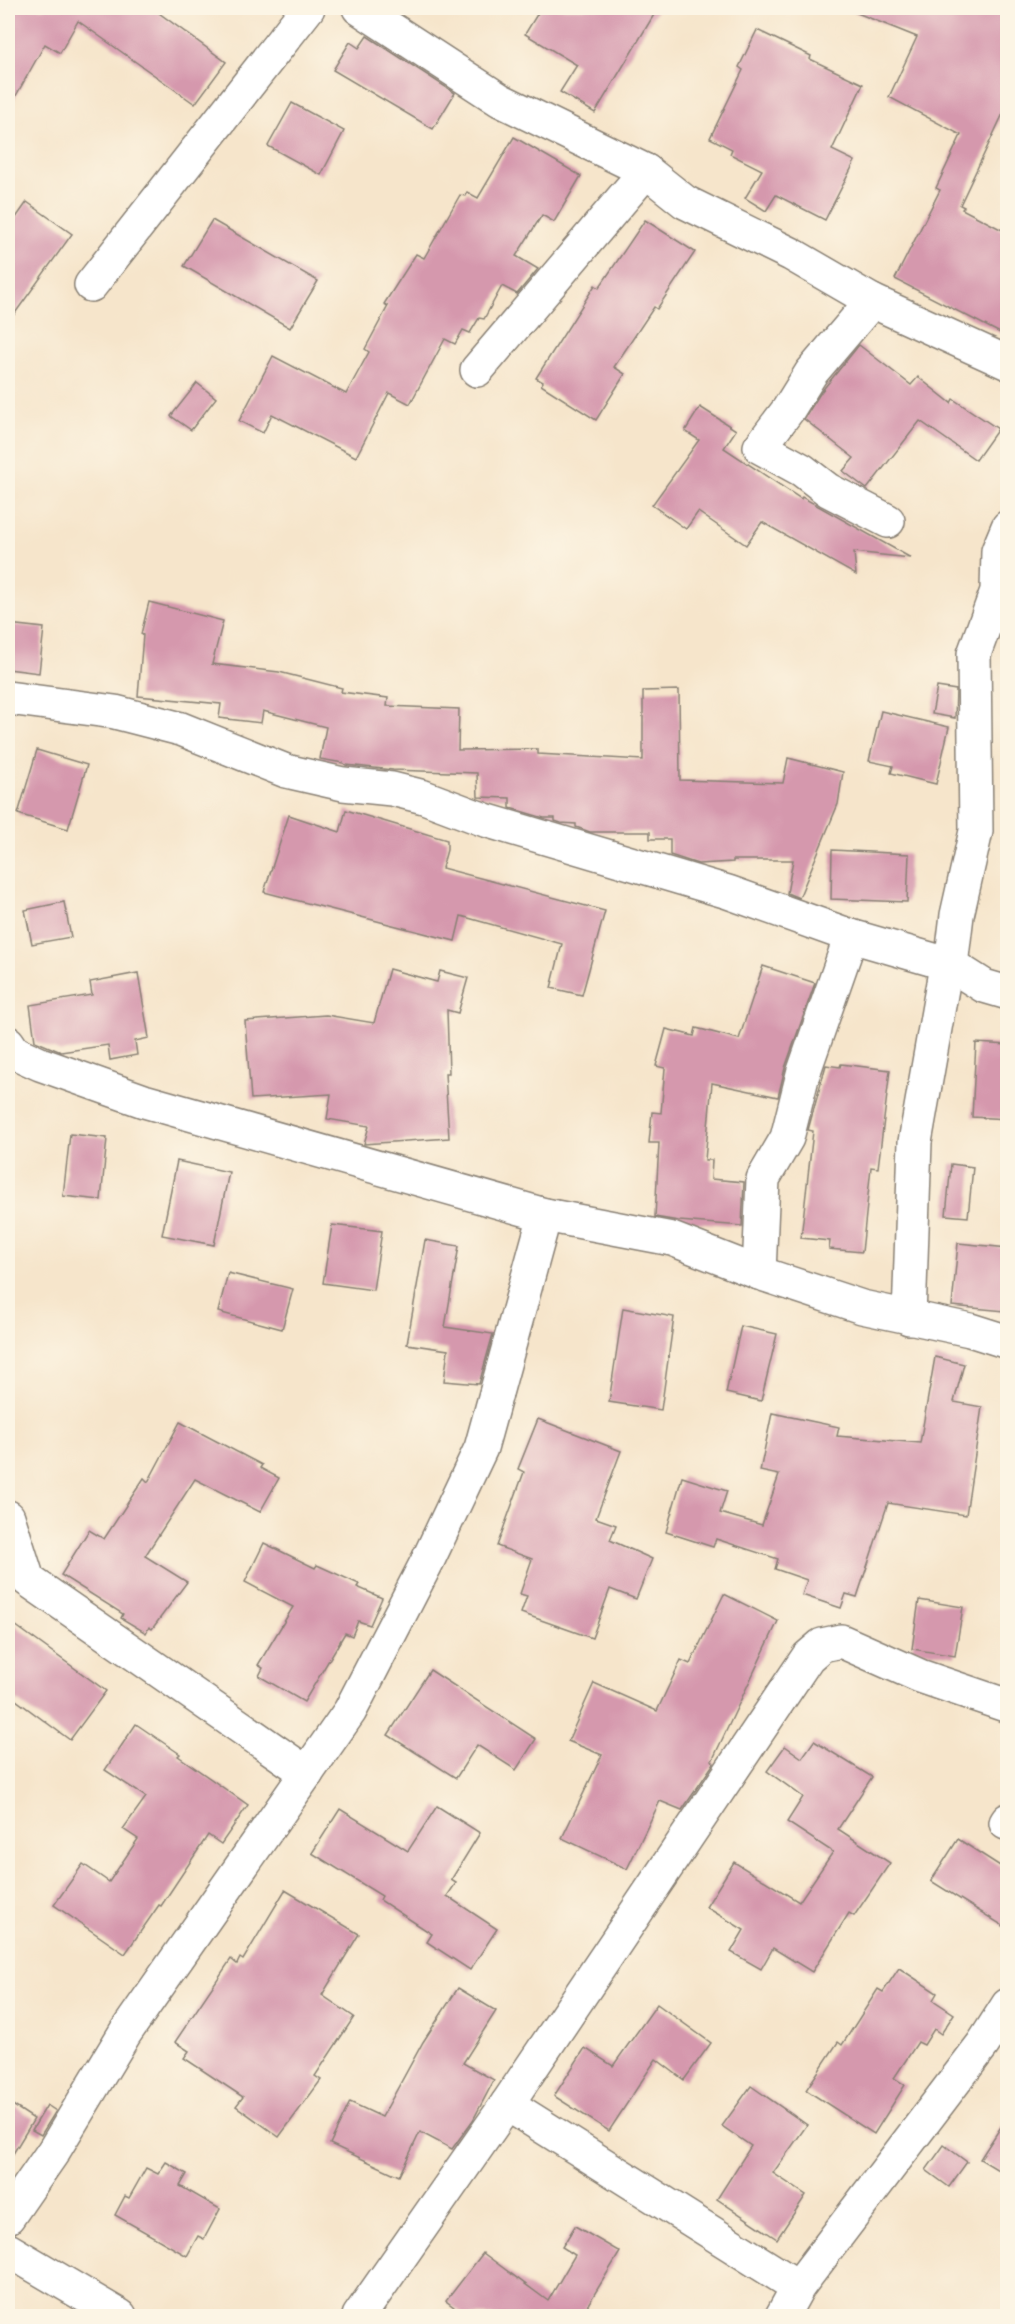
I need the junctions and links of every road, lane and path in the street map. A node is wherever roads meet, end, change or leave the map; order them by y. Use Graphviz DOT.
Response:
graph roads {
  1 [pos="308,8"];
  2 [pos="359,8"];
  3 [pos="646,171"];
  4 [pos="91,285"];
  5 [pos="872,301"];
  6 [pos="1008,363"];
  7 [pos="477,370"];
  8 [pos="888,521"];
  9 [pos="1008,527"];
  10 [pos="8,698"];
  11 [pos="851,936"];
  12 [pos="951,965"];
  13 [pos="1008,993"];
  14 [pos="8,1042"];
  15 [pos="545,1215"];
  16 [pos="759,1273"];
  17 [pos="909,1317"];
  18 [pos="1008,1342"];
  19 [pos="8,1517"];
  20 [pos="18,1588"];
  21 [pos="1008,1706"];
  22 [pos="307,1773"];
  23 [pos="1008,2006"];
  24 [pos="995,2046"];
  25 [pos="507,2104"];
  26 [pos="8,2217"];
  27 [pos="8,2250"];
  28 [pos="798,2287"];
  29 [pos="120,2316"];
  30 [pos="359,2316"];
  31 [pos="782,2316"];
  1 -- 4 [label="street"];
  2 -- 3 [label="street"];
  3 -- 5 [label="street"];
  3 -- 7 [label="street"];
  5 -- 6 [label="street"];
  5 -- 8 [label="street"];
  9 -- 12 [label="street"];
  10 -- 11 [label="street"];
  11 -- 12 [label="street"];
  11 -- 16 [label="street"];
  12 -- 13 [label="street"];
  12 -- 17 [label="street"];
  14 -- 15 [label="street"];
  15 -- 16 [label="street"];
  15 -- 22 [label="street"];
  16 -- 17 [label="street"];
  17 -- 18 [label="street"];
  19 -- 20 [label="street"];
  20 -- 22 [label="street"];
  21 -- 25 [label="street"];
  22 -- 26 [label="street"];
  23 -- 24 [label="street"];
  24 -- 28 [label="street"];
  25 -- 28 [label="street"];
  25 -- 30 [label="street"];
  27 -- 29 [label="street"];
  28 -- 31 [label="street"];
}
